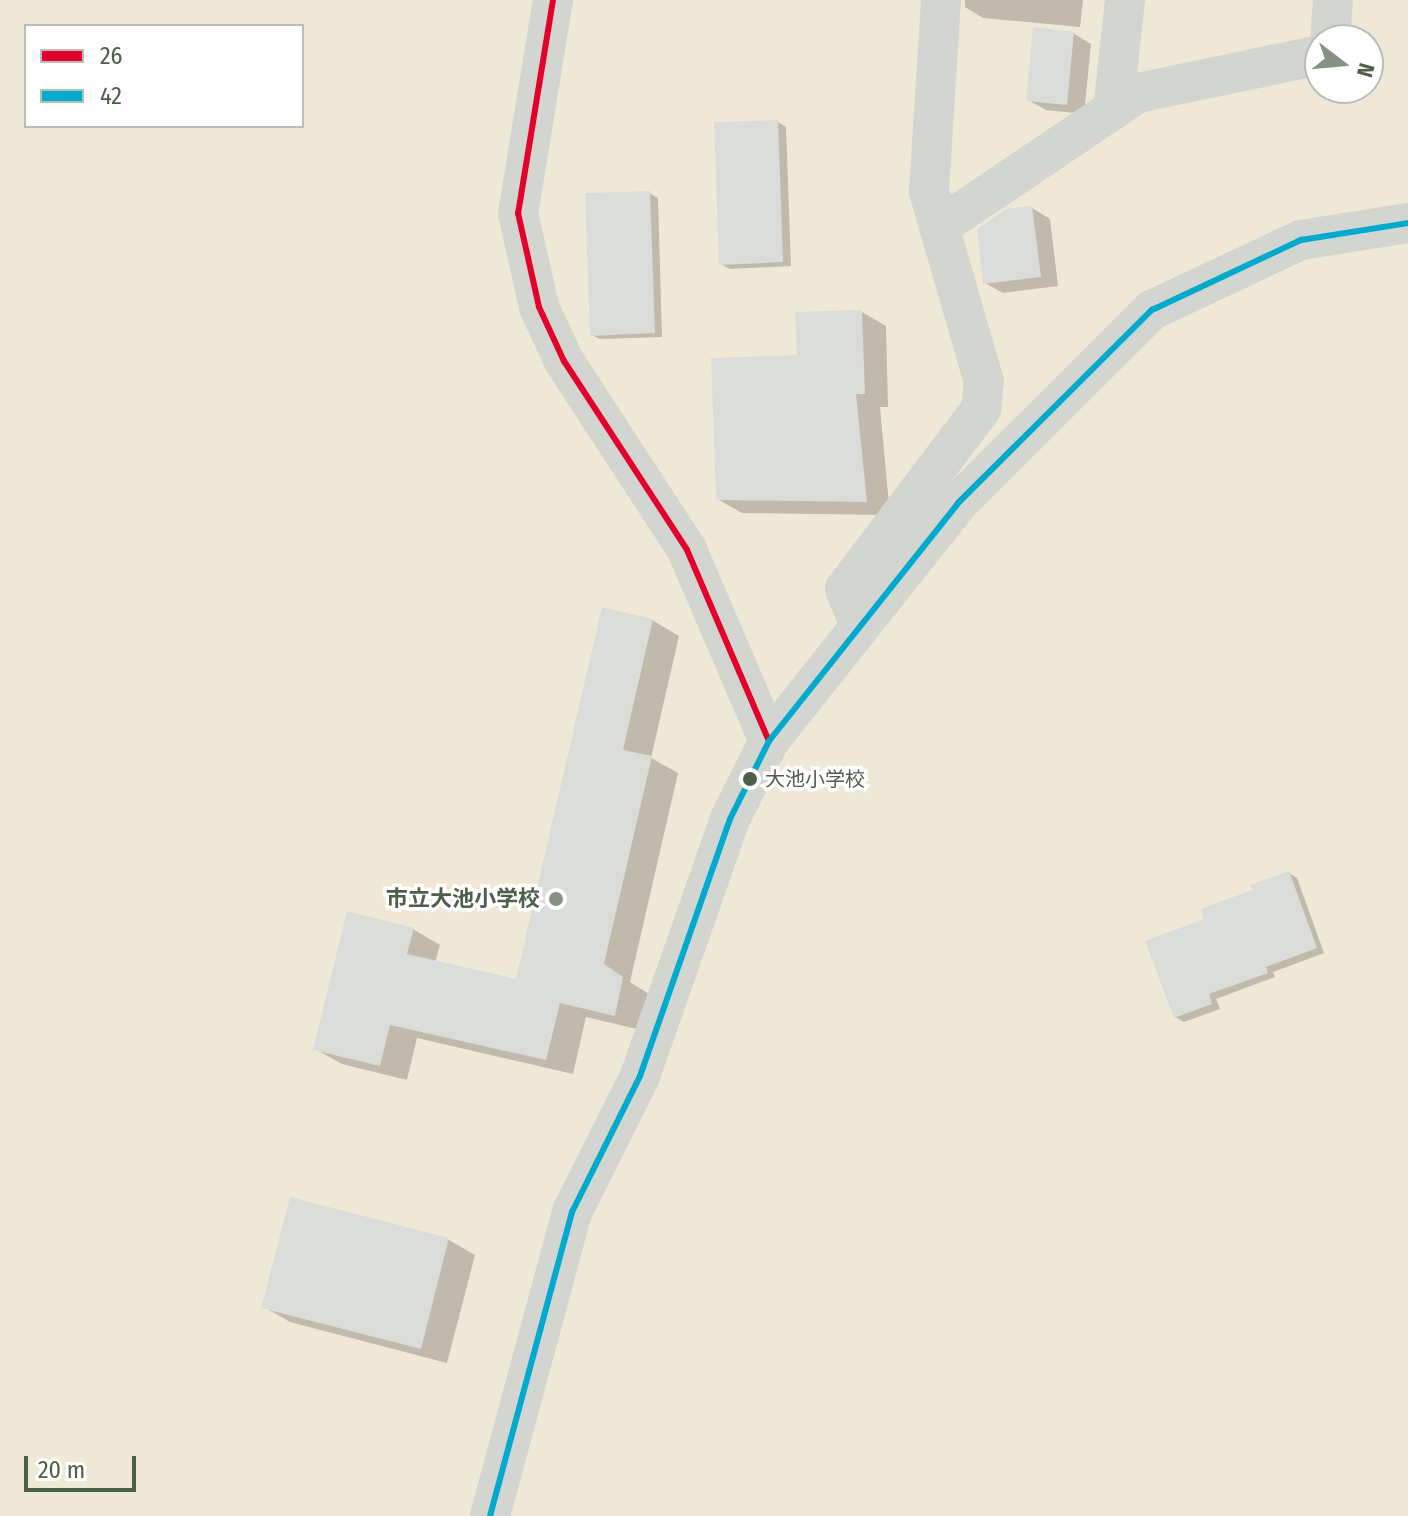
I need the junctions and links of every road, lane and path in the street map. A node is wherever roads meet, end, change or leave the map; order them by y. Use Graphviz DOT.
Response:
graph roads {
  1 [pos="553,0"];
  2 [pos="941,0"];
  3 [pos="1125,0"];
  4 [pos="1333,0"];
  5 [pos="1331,24"];
  6 [pos="1304,58"];
  7 [pos="1113,110"];
  8 [pos="1408,223"];
  9 [pos="939,227"];
  10 [pos="860,626"];
  11 [pos="769,741"];
  12 [pos="490,1516"];
  1 -- 11 [label="street"];
  2 -- 9 [label="street"];
  3 -- 7 [label="street"];
  4 -- 5 [label="street"];
  6 -- 7 [label="street"];
  7 -- 9 [label="street"];
  8 -- 10 [label="street"];
  9 -- 10 [label="street"];
  10 -- 11 [label="street"];
  11 -- 12 [label="street"];
}
